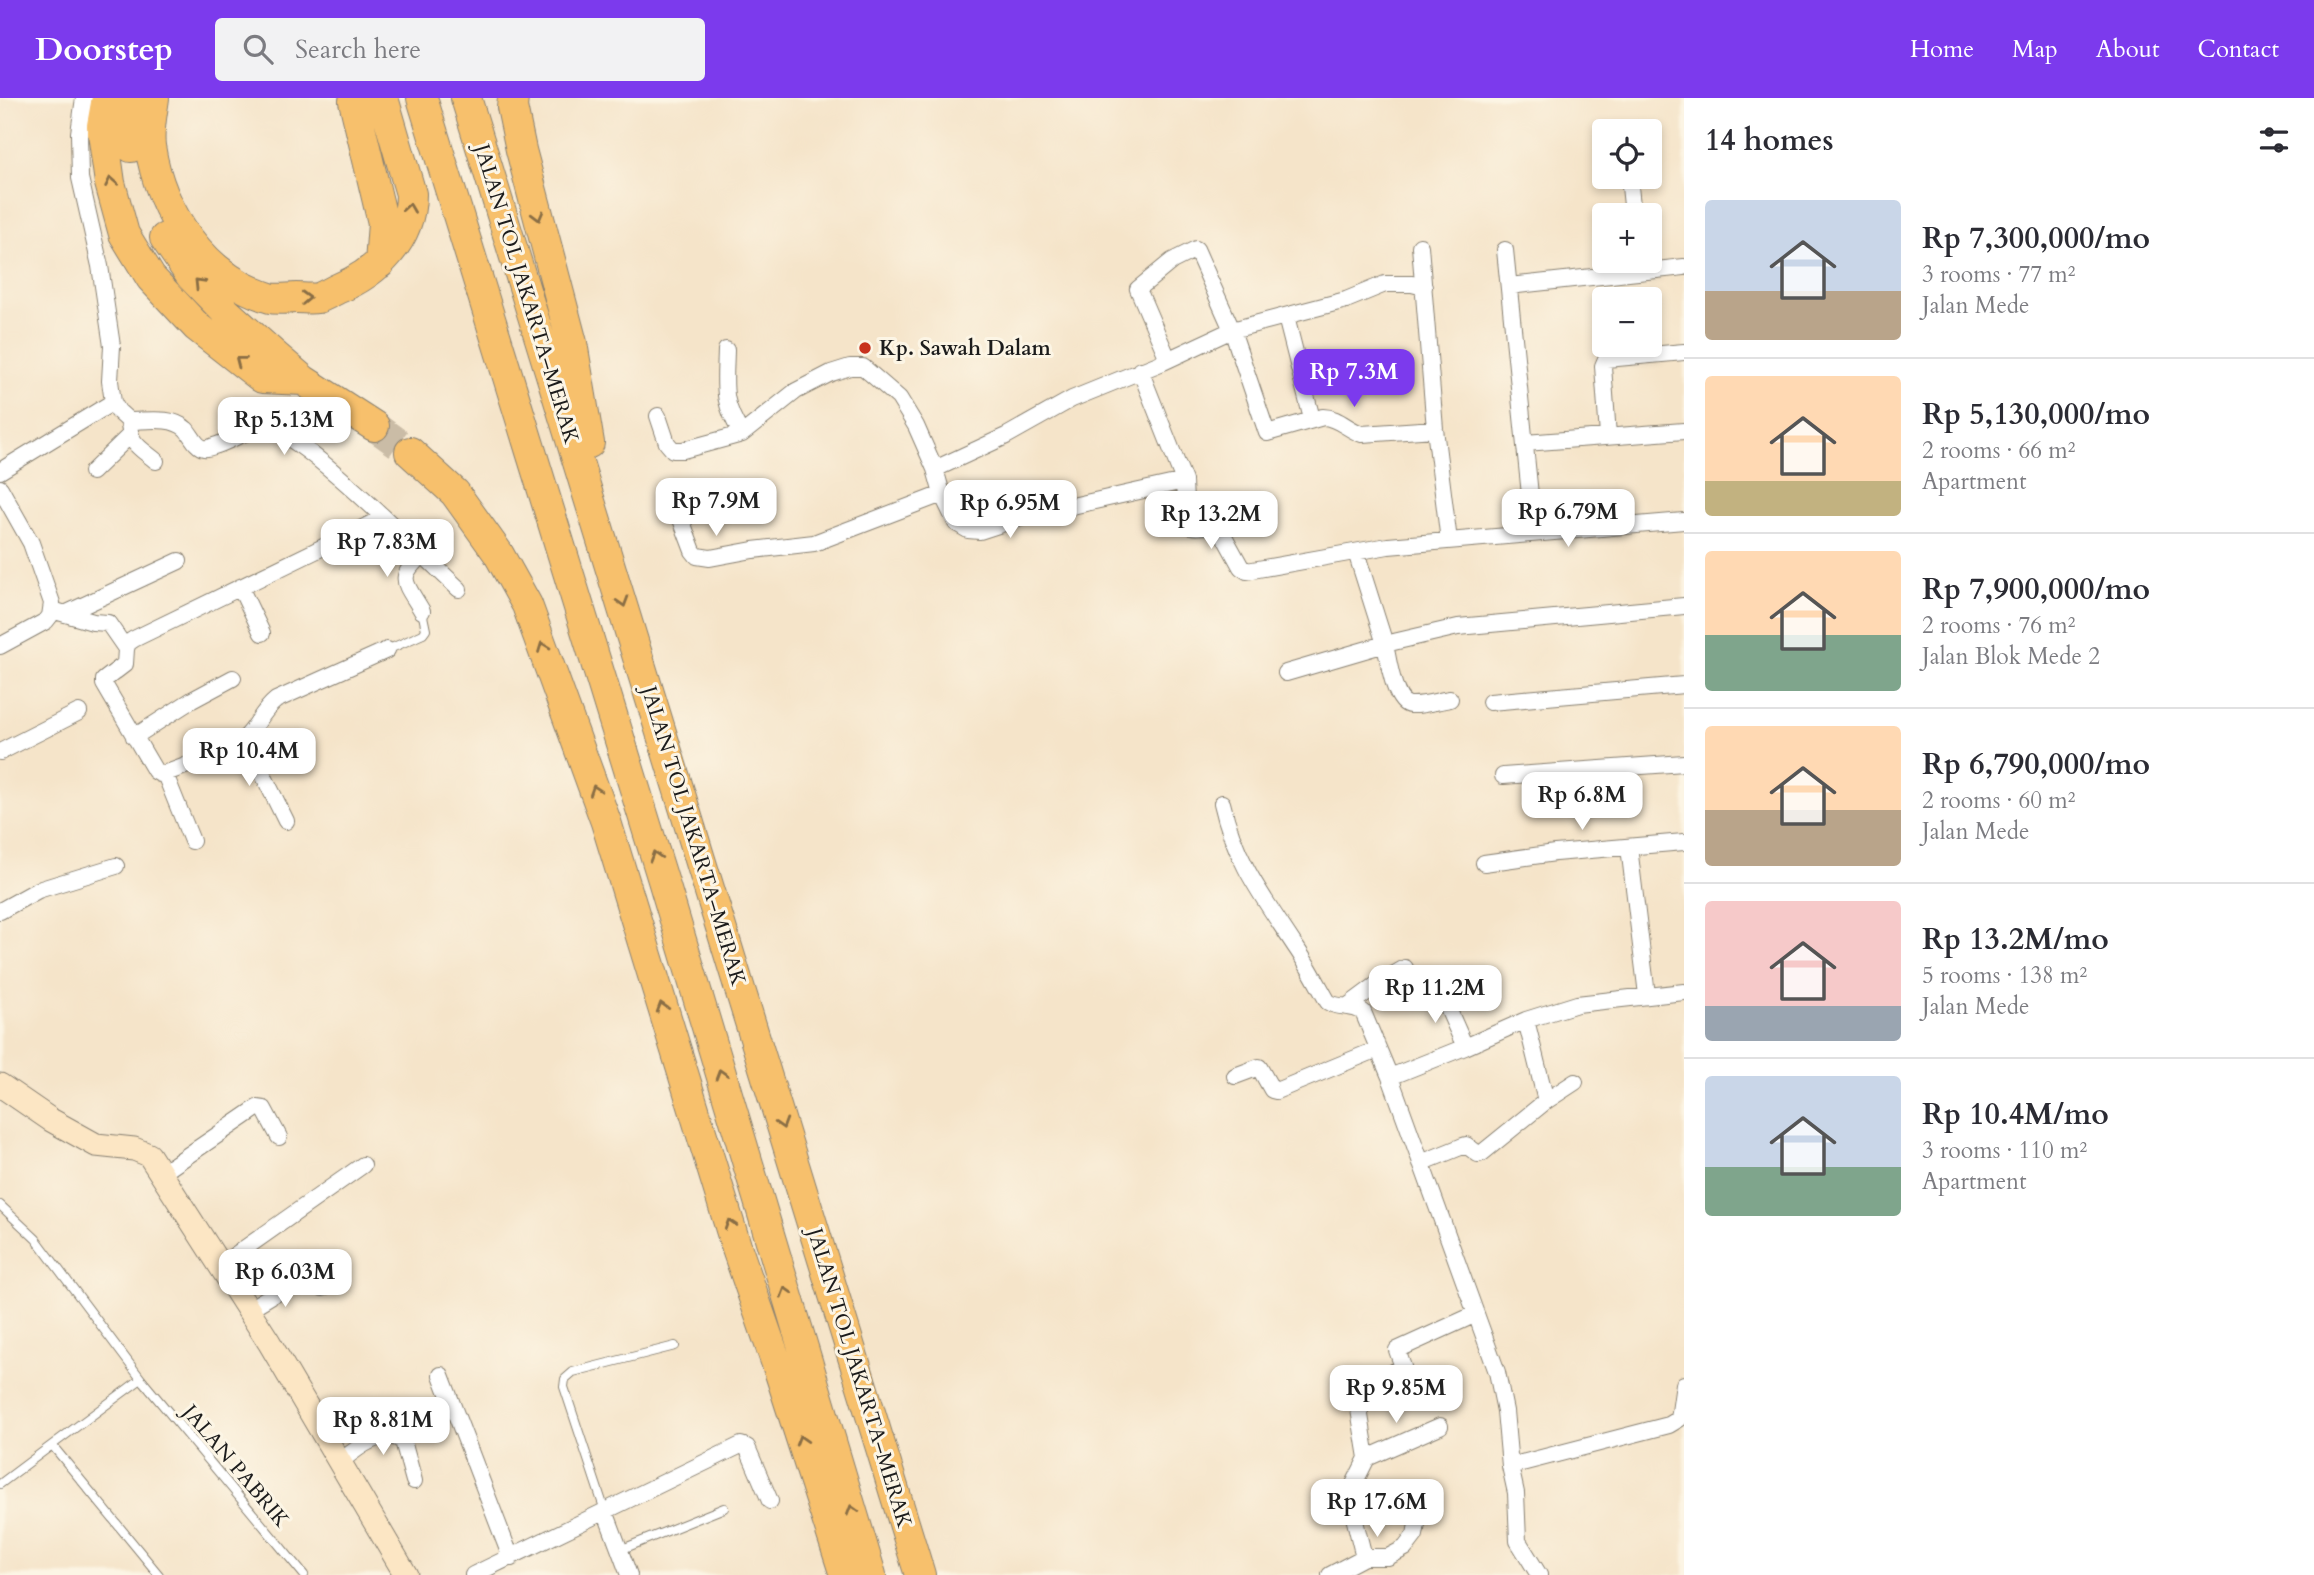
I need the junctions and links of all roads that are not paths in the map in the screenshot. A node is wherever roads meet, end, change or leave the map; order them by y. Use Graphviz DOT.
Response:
graph roads {
  1 [pos="84,98"];
  2 [pos="107,98"];
  3 [pos="133,98"];
  4 [pos="154,98"];
  5 [pos="383,98"];
  6 [pos="422,98"];
  7 [pos="466,98"];
  8 [pos="513,98"];
  9 [pos="354,101"];
  10 [pos="1420,246"];
  11 [pos="1505,250"];
  12 [pos="380,264"];
  13 [pos="1662,266"];
  14 [pos="1684,267"];
  15 [pos="1594,273"];
  16 [pos="1508,286"];
  17 [pos="1424,287"];
  18 [pos="1286,317"];
  19 [pos="1231,330"];
  20 [pos="726,349"];
  21 [pos="1684,352"];
  22 [pos="1168,359"];
  23 [pos="1140,370"];
  24 [pos="303,380"];
  25 [pos="113,402"];
  26 [pos="658,416"];
  27 [pos="1312,419"];
  28 [pos="374,426"];
  29 [pos="129,428"];
  30 [pos="1435,429"];
  31 [pos="1684,431"];
  32 [pos="743,434"];
  33 [pos="1608,436"];
  34 [pos="1525,443"];
  35 [pos="410,452"];
  36 [pos="156,461"];
  37 [pos="935,469"];
  38 [pos="0,471"];
  39 [pos="92,472"];
  40 [pos="1184,481"];
  41 [pos="0,488"];
  42 [pos="942,494"];
  43 [pos="383,518"];
  44 [pos="682,522"];
  45 [pos="1684,522"];
  46 [pos="1534,534"];
  47 [pos="603,537"];
  48 [pos="1448,541"];
  49 [pos="1356,552"];
  50 [pos="422,555"];
  51 [pos="179,561"];
  52 [pos="240,587"];
  53 [pos="459,589"];
  54 [pos="1684,606"];
  55 [pos="422,611"];
  56 [pos="59,612"];
  57 [pos="262,633"];
  58 [pos="1385,644"];
  59 [pos="0,646"];
  60 [pos="126,649"];
  61 [pos="387,650"];
  62 [pos="1286,673"];
  63 [pos="233,678"];
  64 [pos="1684,685"];
  65 [pos="1450,699"];
  66 [pos="1490,702"];
  67 [pos="79,712"];
  68 [pos="134,737"];
  69 [pos="245,738"];
  70 [pos="0,752"];
  71 [pos="1684,763"];
  72 [pos="164,774"];
  73 [pos="1503,776"];
  74 [pos="1222,803"];
  75 [pos="286,821"];
  76 [pos="192,841"];
  77 [pos="1684,842"];
  78 [pos="1629,847"];
  79 [pos="1484,863"];
  80 [pos="116,866"];
  81 [pos="0,911"];
  82 [pos="1405,968"];
  83 [pos="1439,988"];
  84 [pos="1684,992"];
  85 [pos="1647,995"];
  86 [pos="1348,1006"];
  87 [pos="1525,1020"];
  88 [pos="1465,1047"];
  89 [pos="1378,1049"];
  90 [pos="1235,1076"];
  91 [pos="1390,1077"];
  92 [pos="1575,1082"];
  93 [pos="0,1085"];
  94 [pos="1546,1101"];
  95 [pos="278,1137"];
  96 [pos="1421,1163"];
  97 [pos="363,1164"];
  98 [pos="162,1173"];
  99 [pos="0,1205"];
  100 [pos="221,1265"];
  101 [pos="323,1288"];
  102 [pos="249,1309"];
  103 [pos="1476,1314"];
  104 [pos="675,1346"];
  105 [pos="441,1375"];
  106 [pos="141,1379"];
  107 [pos="1684,1384"];
  108 [pos="1440,1426"];
  109 [pos="52,1445"];
  110 [pos="1367,1458"];
  111 [pos="340,1462"];
  112 [pos="1510,1466"];
  113 [pos="414,1481"];
  114 [pos="0,1484"];
  115 [pos="1425,1500"];
  116 [pos="770,1501"];
  117 [pos="724,1508"];
  118 [pos="605,1511"];
  119 [pos="620,1550"];
  120 [pos="1364,1557"];
  121 [pos="511,1558"];
  122 [pos="159,1575"];
  123 [pos="303,1575"];
  124 [pos="406,1575"];
  125 [pos="473,1575"];
  126 [pos="629,1575"];
  127 [pos="845,1575"];
  128 [pos="871,1575"];
  129 [pos="920,1575"];
  130 [pos="1330,1575"];
  131 [pos="1539,1575"];
  1 -- 25 [label="street"];
  24 -- 2 [label="highway, one-way"];
  24 -- 3 [label="highway, one-way"];
  4 -- 12 [label="highway, one-way"];
  12 -- 5 [label="highway, one-way"];
  128 -- 6 [label="highway, JALAN TOL JAKARTA–MERAK, one-way"];
  7 -- 47 [label="highway, JALAN TOL JAKARTA–MERAK"];
  8 -- 47 [label="highway, one-way"];
  9 -- 12 [label="highway"];
  10 -- 17 [label="street"];
  11 -- 16 [label="street"];
  13 -- 14 [label="street"];
  15 -- 16 [label="street"];
  16 -- 34 [label="street"];
  17 -- 18 [label="street"];
  17 -- 30 [label="street"];
  18 -- 19 [label="street"];
  18 -- 27 [label="street"];
  19 -- 22 [label="street"];
  19 -- 22 [label="street"];
  19 -- 27 [label="street"];
  20 -- 32 [label="street"];
  21 -- 33 [label="street"];
  22 -- 23 [label="street"];
  23 -- 37 [label="street"];
  23 -- 40 [label="street"];
  24 -- 28 [label="highway"];
  25 -- 29 [label="street"];
  25 -- 38 [label="street"];
  26 -- 32 [label="street"];
  27 -- 30 [label="street"];
  29 -- 36 [label="street"];
  29 -- 39 [label="street"];
  29 -- 43 [label="street"];
  30 -- 48 [label="street"];
  31 -- 33 [label="street"];
  32 -- 37 [label="street"];
  33 -- 34 [label="street"];
  34 -- 46 [label="street"];
  127 -- 35 [label="highway, one-way"];
  37 -- 42 [label="street"];
  40 -- 42 [label="street"];
  40 -- 49 [label="street"];
  41 -- 56 [label="street"];
  42 -- 44 [label="street"];
  43 -- 50 [label="street"];
  43 -- 52 [label="street"];
  45 -- 46 [label="street"];
  46 -- 48 [label="street"];
  47 -- 129 [label="highway, JALAN TOL JAKARTA–MERAK, one-way"];
  48 -- 49 [label="street"];
  49 -- 58 [label="street"];
  50 -- 53 [label="street"];
  50 -- 55 [label="street"];
  51 -- 56 [label="street"];
  52 -- 57 [label="street"];
  52 -- 60 [label="street"];
  54 -- 58 [label="street"];
  55 -- 61 [label="lane"];
  56 -- 59 [label="street"];
  56 -- 60 [label="street"];
  58 -- 62 [label="street"];
  58 -- 65 [label="street"];
  60 -- 68 [label="street"];
  61 -- 69 [label="street"];
  63 -- 68 [label="street"];
  64 -- 66 [label="street"];
  67 -- 70 [label="street"];
  68 -- 72 [label="street"];
  69 -- 72 [label="street"];
  69 -- 75 [label="street"];
  71 -- 73 [label="street"];
  72 -- 76 [label="street"];
  74 -- 86 [label="street"];
  77 -- 78 [label="street"];
  78 -- 79 [label="street"];
  78 -- 85 [label="street"];
  80 -- 81 [label="street"];
  82 -- 86 [label="street"];
  83 -- 88 [label="street"];
  84 -- 85 [label="street"];
  85 -- 87 [label="street"];
  86 -- 89 [label="street"];
  87 -- 88 [label="street"];
  87 -- 94 [label="street"];
  88 -- 91 [label="street"];
  89 -- 90 [label="street"];
  89 -- 91 [label="street"];
  91 -- 96 [label="street"];
  92 -- 94 [label="street"];
  93 -- 98 [label="main road"];
  94 -- 96 [label="street"];
  95 -- 98 [label="street"];
  96 -- 103 [label="street"];
  97 -- 100 [label="street"];
  98 -- 100 [label="main road"];
  99 -- 106 [label="lane, JALAN PABRIK"];
  100 -- 102 [label="main road"];
  101 -- 102 [label="street"];
  102 -- 111 [label="main road"];
  103 -- 110 [label="street"];
  103 -- 112 [label="street"];
  104 -- 118 [label="lane"];
  105 -- 121 [label="street"];
  106 -- 109 [label="lane"];
  106 -- 123 [label="lane, JALAN PABRIK"];
  107 -- 112 [label="street"];
  108 -- 110 [label="street"];
  109 -- 114 [label="lane"];
  109 -- 122 [label="lane"];
  110 -- 120 [label="street"];
  111 -- 113 [label="street"];
  111 -- 124 [label="main road"];
  112 -- 131 [label="street"];
  115 -- 120 [label="street"];
  116 -- 118 [label="street"];
  117 -- 119 [label="lane"];
  118 -- 119 [label="street"];
  118 -- 121 [label="street"];
  119 -- 126 [label="street"];
  120 -- 130 [label="street"];
  121 -- 125 [label="street"];
}
